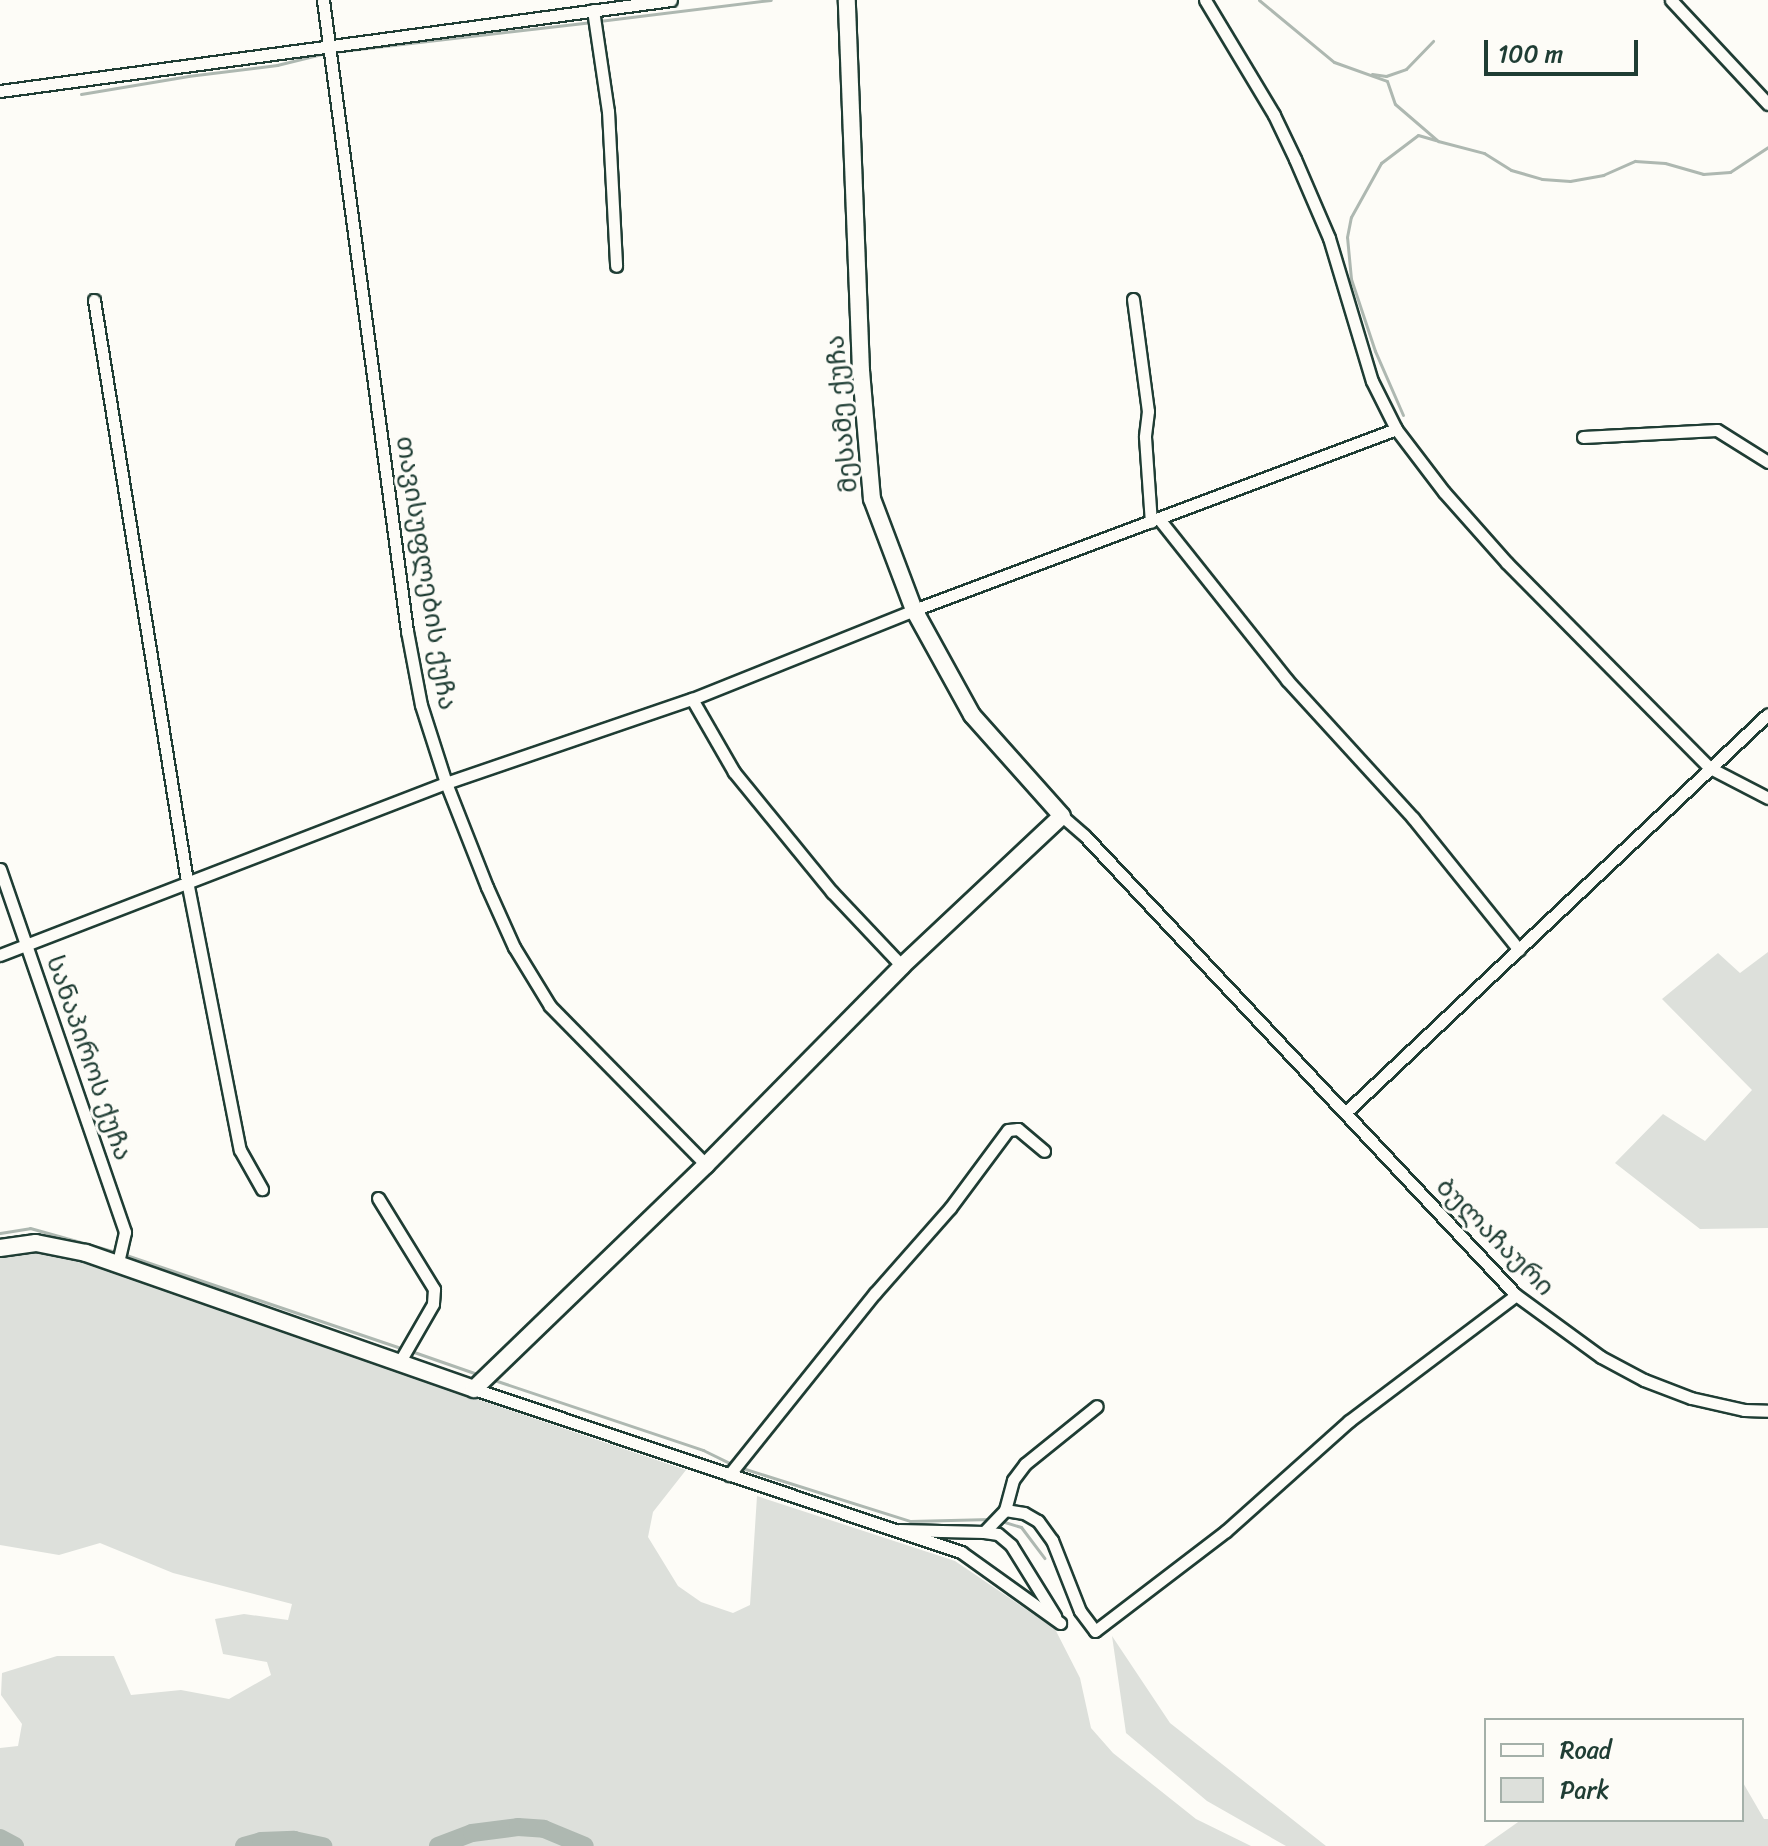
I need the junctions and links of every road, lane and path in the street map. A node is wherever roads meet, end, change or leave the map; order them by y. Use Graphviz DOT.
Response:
graph roads {
  1 [pos="323,0"];
  2 [pos="671,0"];
  3 [pos="847,0"];
  4 [pos="1205,0"];
  5 [pos="1671,0"];
  6 [pos="593,10"];
  7 [pos="330,45"];
  8 [pos="0,91"];
  9 [pos="1768,104"];
  10 [pos="616,266"];
  11 [pos="1133,299"];
  12 [pos="94,300"];
  13 [pos="1396,429"];
  14 [pos="1583,437"];
  15 [pos="1768,462"];
  16 [pos="1155,520"];
  17 [pos="914,610"];
  18 [pos="692,699"];
  19 [pos="1768,714"];
  20 [pos="1710,768"];
  21 [pos="446,783"];
  22 [pos="1768,798"];
  23 [pos="1062,816"];
  24 [pos="0,869"];
  25 [pos="187,881"];
  26 [pos="25,944"];
  27 [pos="1519,950"];
  28 [pos="0,955"];
  29 [pos="902,966"];
  30 [pos="1345,1113"];
  31 [pos="1044,1151"];
  32 [pos="706,1165"];
  33 [pos="262,1189"];
  34 [pos="378,1198"];
  35 [pos="0,1248"];
  36 [pos="118,1263"];
  37 [pos="1516,1295"];
  38 [pos="399,1363"];
  39 [pos="474,1389"];
  40 [pos="1097,1406"];
  41 [pos="1768,1411"];
  42 [pos="729,1475"];
  43 [pos="1005,1510"];
  44 [pos="899,1530"];
  45 [pos="984,1532"];
  1 -- 7 [label="street, თავისუფლების ქუჩა"];
  2 -- 6 [label="street"];
  3 -- 17 [label="street, მესამე ქუჩა"];
  4 -- 13 [label="street"];
  5 -- 9 [label="street"];
  6 -- 7 [label="street"];
  6 -- 10 [label="street"];
  7 -- 8 [label="street"];
  7 -- 21 [label="street, თავისუფლების ქუჩა"];
  11 -- 16 [label="street"];
  12 -- 25 [label="street"];
  13 -- 16 [label="street"];
  13 -- 20 [label="street"];
  14 -- 15 [label="street"];
  16 -- 17 [label="street"];
  16 -- 27 [label="street"];
  17 -- 18 [label="street"];
  17 -- 23 [label="street, მესამე ქუჩა"];
  18 -- 21 [label="street"];
  18 -- 29 [label="street"];
  19 -- 20 [label="street"];
  20 -- 22 [label="street"];
  20 -- 27 [label="street"];
  21 -- 25 [label="street"];
  21 -- 32 [label="street, თავისუფლების ქუჩა"];
  23 -- 29 [label="street"];
  23 -- 30 [label="street, ბულაჩაური"];
  24 -- 26 [label="street, სანაპიროს ქუჩა"];
  25 -- 26 [label="street"];
  25 -- 33 [label="street"];
  26 -- 28 [label="street"];
  26 -- 36 [label="street, სანაპიროს ქუჩა"];
  27 -- 30 [label="street"];
  29 -- 32 [label="street"];
  30 -- 37 [label="street, ბულაჩაური"];
  31 -- 42 [label="street"];
  32 -- 39 [label="street"];
  34 -- 38 [label="street"];
  35 -- 36 [label="street"];
  36 -- 38 [label="street"];
  37 -- 41 [label="street, ბულაჩაური"];
  37 -- 43 [label="street"];
  38 -- 39 [label="street"];
  39 -- 42 [label="street"];
  40 -- 43 [label="street"];
  42 -- 44 [label="street"];
  43 -- 45 [label="street"];
  44 -- 45 [label="street"];
  44 -- 45 [label="street"];
}
